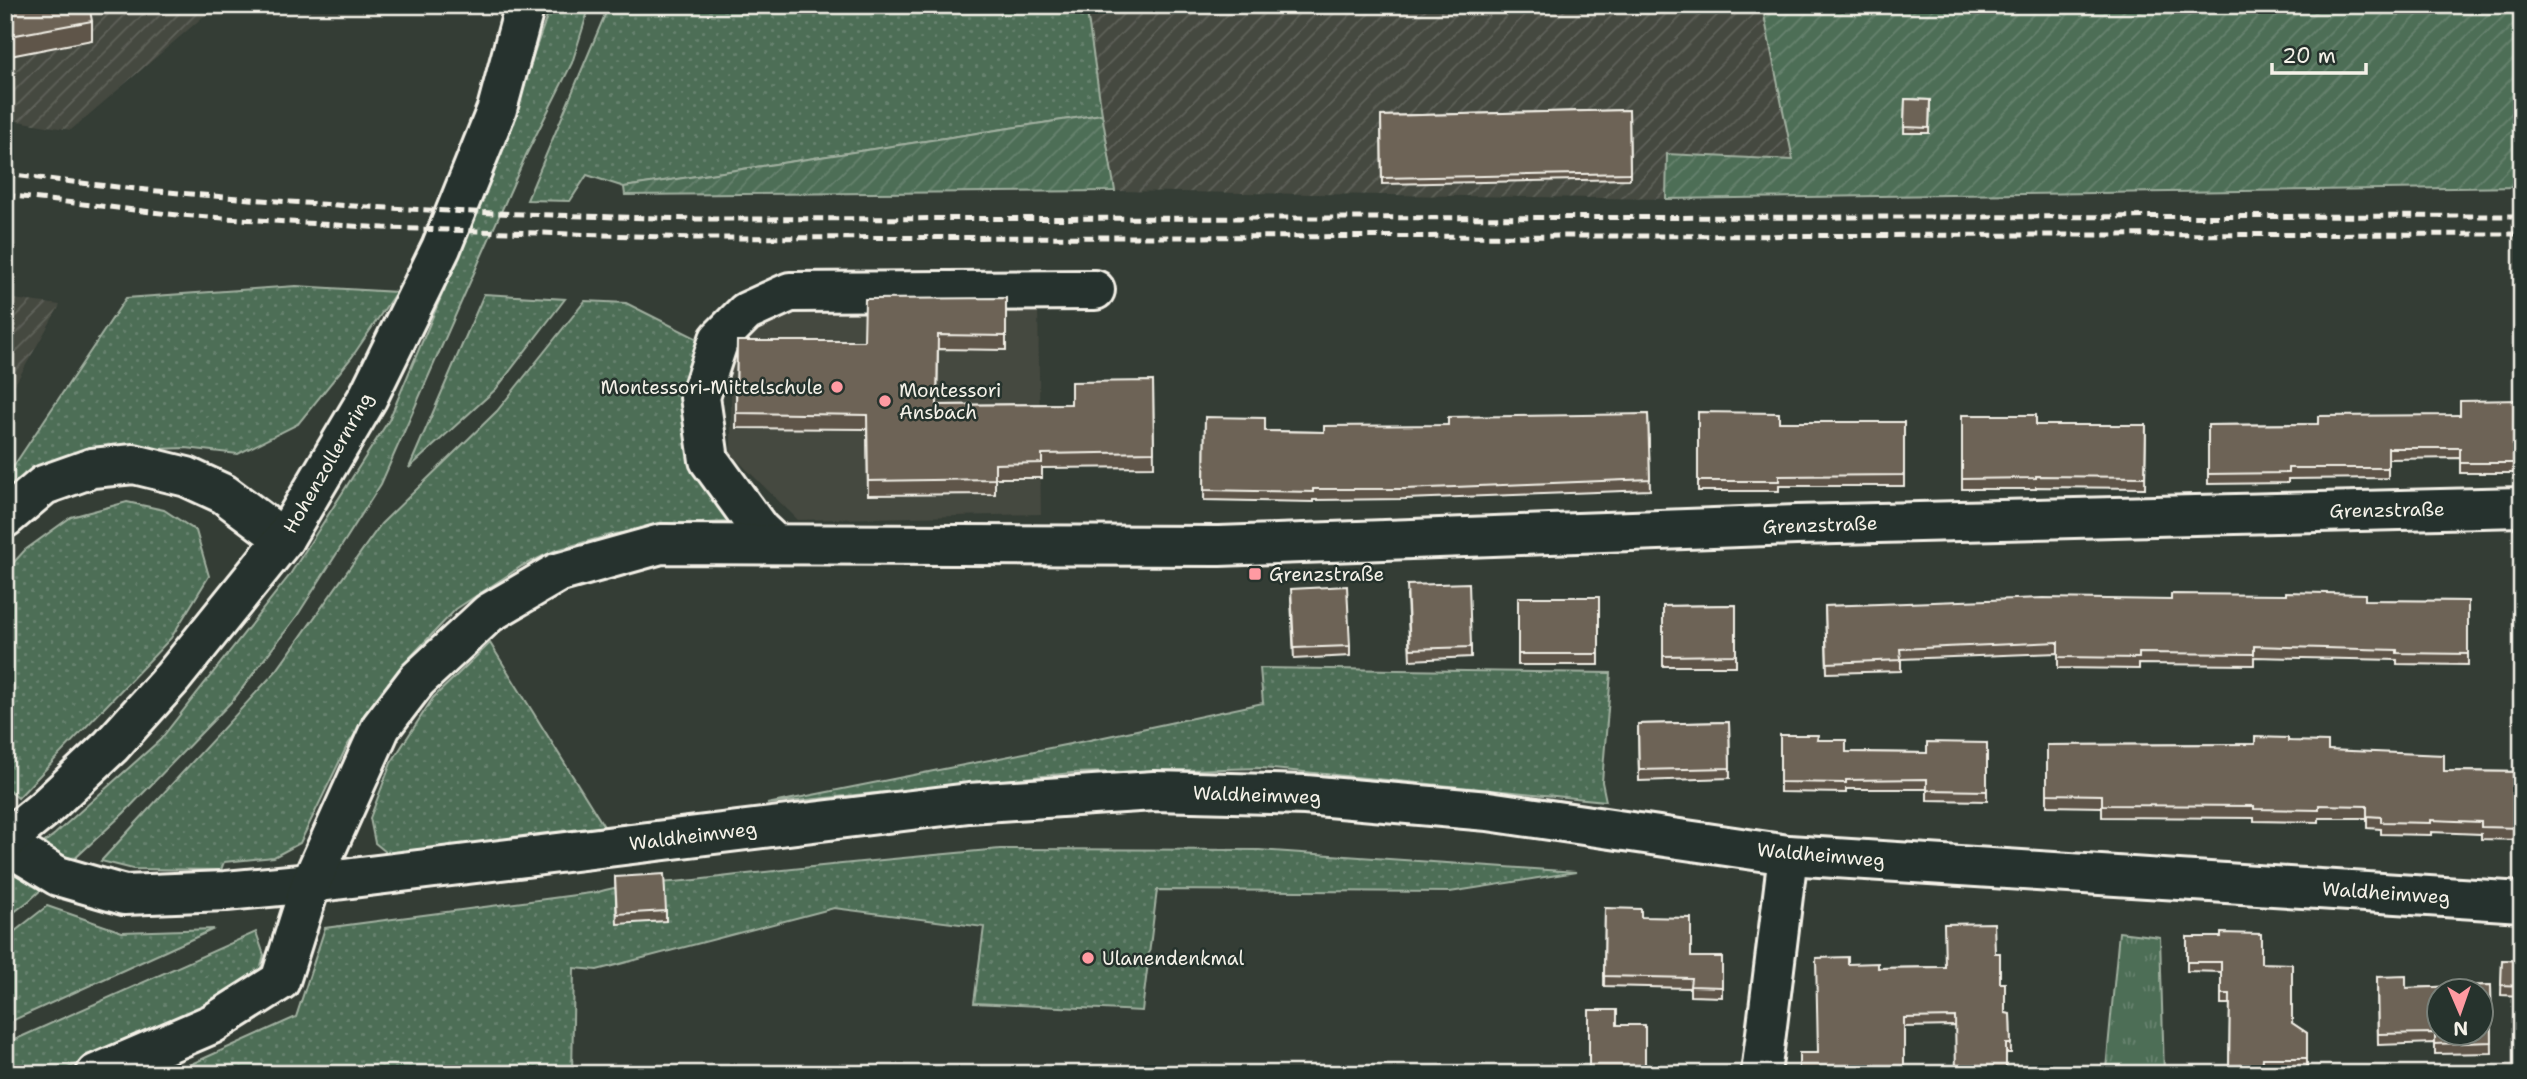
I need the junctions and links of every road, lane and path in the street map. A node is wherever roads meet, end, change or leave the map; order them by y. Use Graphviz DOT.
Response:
graph roads {
  1 [pos="525,5"];
  2 [pos="1095,290"];
  3 [pos="2522,507"];
  4 [pos="5,518"];
  5 [pos="284,539"];
  6 [pos="775,544"];
  7 [pos="5,843"];
  8 [pos="1788,855"];
  9 [pos="311,883"];
  10 [pos="2522,902"];
  11 [pos="96,1074"];
  12 [pos="1761,1074"];
  1 -- 5 [label="street, Hohenzollernring"];
  2 -- 6 [label="street"];
  3 -- 6 [label="street, Grenzstraße"];
  4 -- 5 [label="street"];
  5 -- 7 [label="street, Hohenzollernring"];
  6 -- 9 [label="street, Grenzstraße"];
  7 -- 9 [label="street, Waldheimweg"];
  8 -- 9 [label="street, Waldheimweg"];
  8 -- 10 [label="street, Waldheimweg"];
  8 -- 12 [label="street"];
  9 -- 11 [label="street, Grenzstraße"];
}
